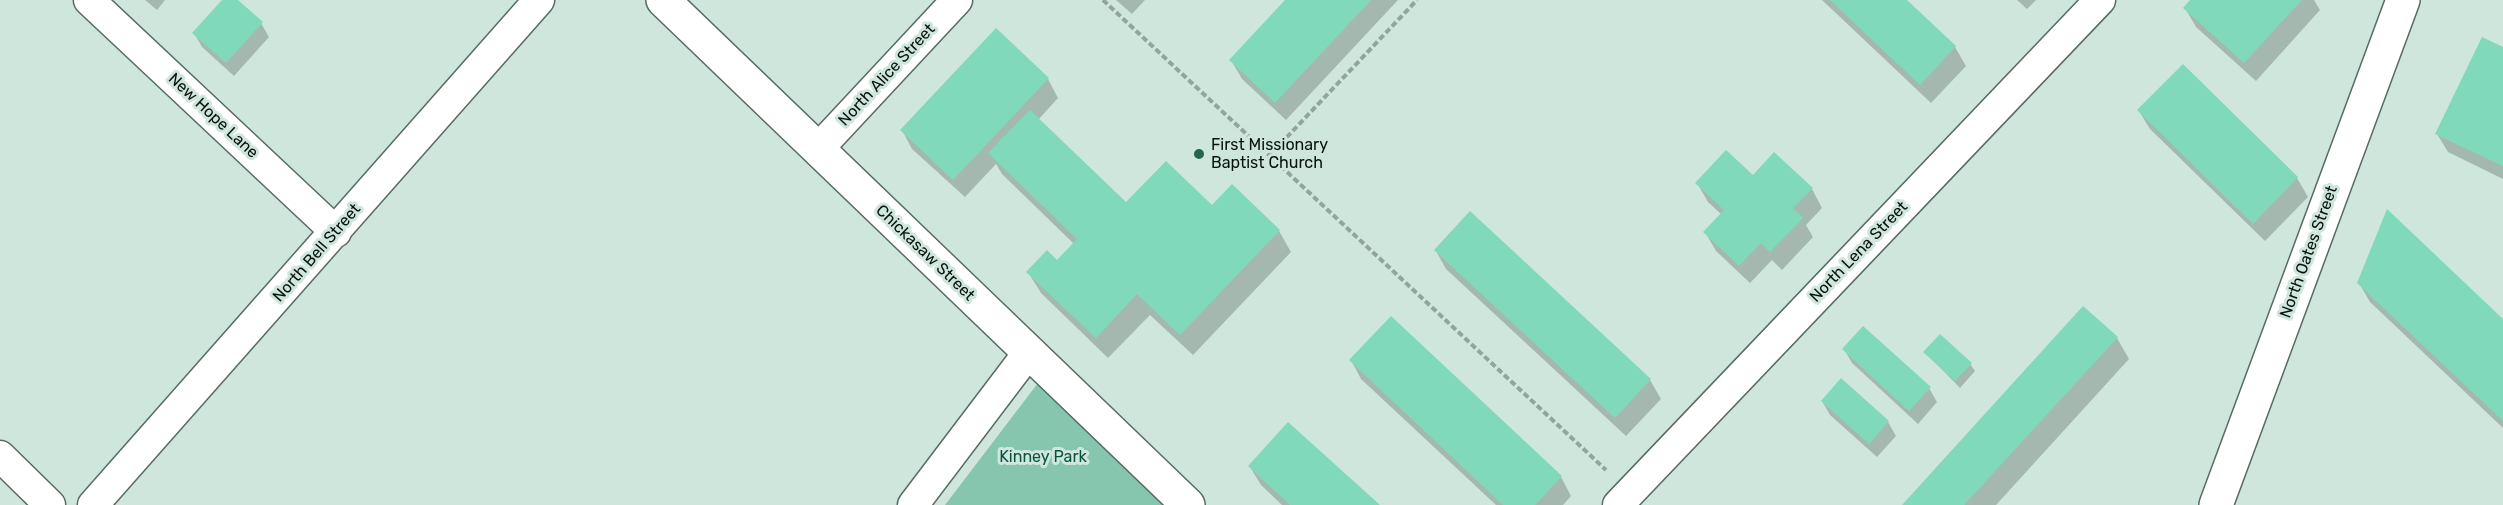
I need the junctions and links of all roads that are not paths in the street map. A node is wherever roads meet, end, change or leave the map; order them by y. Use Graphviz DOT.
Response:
graph roads {
  1 [pos="89,0"];
  2 [pos="539,0"];
  3 [pos="663,0"];
  4 [pos="957,0"];
  5 [pos="2100,0"];
  6 [pos="2403,0"];
  7 [pos="818,149"];
  8 [pos="336,232"];
  9 [pos="1029,352"];
  10 [pos="0,456"];
  11 [pos="1624,499"];
  12 [pos="50,505"];
  13 [pos="93,505"];
  14 [pos="913,505"];
  15 [pos="1188,505"];
  16 [pos="2216,505"];
  1 -- 8 [label="street, New Hope Lane"];
  2 -- 8 [label="street, North Bell Street"];
  3 -- 7 [label="street, Chickasaw Street"];
  4 -- 7 [label="street, North Alice Street"];
  5 -- 11 [label="street, North Lena Street"];
  6 -- 16 [label="street, North Oates Street"];
  7 -- 9 [label="street, Chickasaw Street"];
  8 -- 13 [label="street, North Bell Street"];
  9 -- 14 [label="street"];
  9 -- 15 [label="street, Chickasaw Street"];
  10 -- 12 [label="street"];
}
